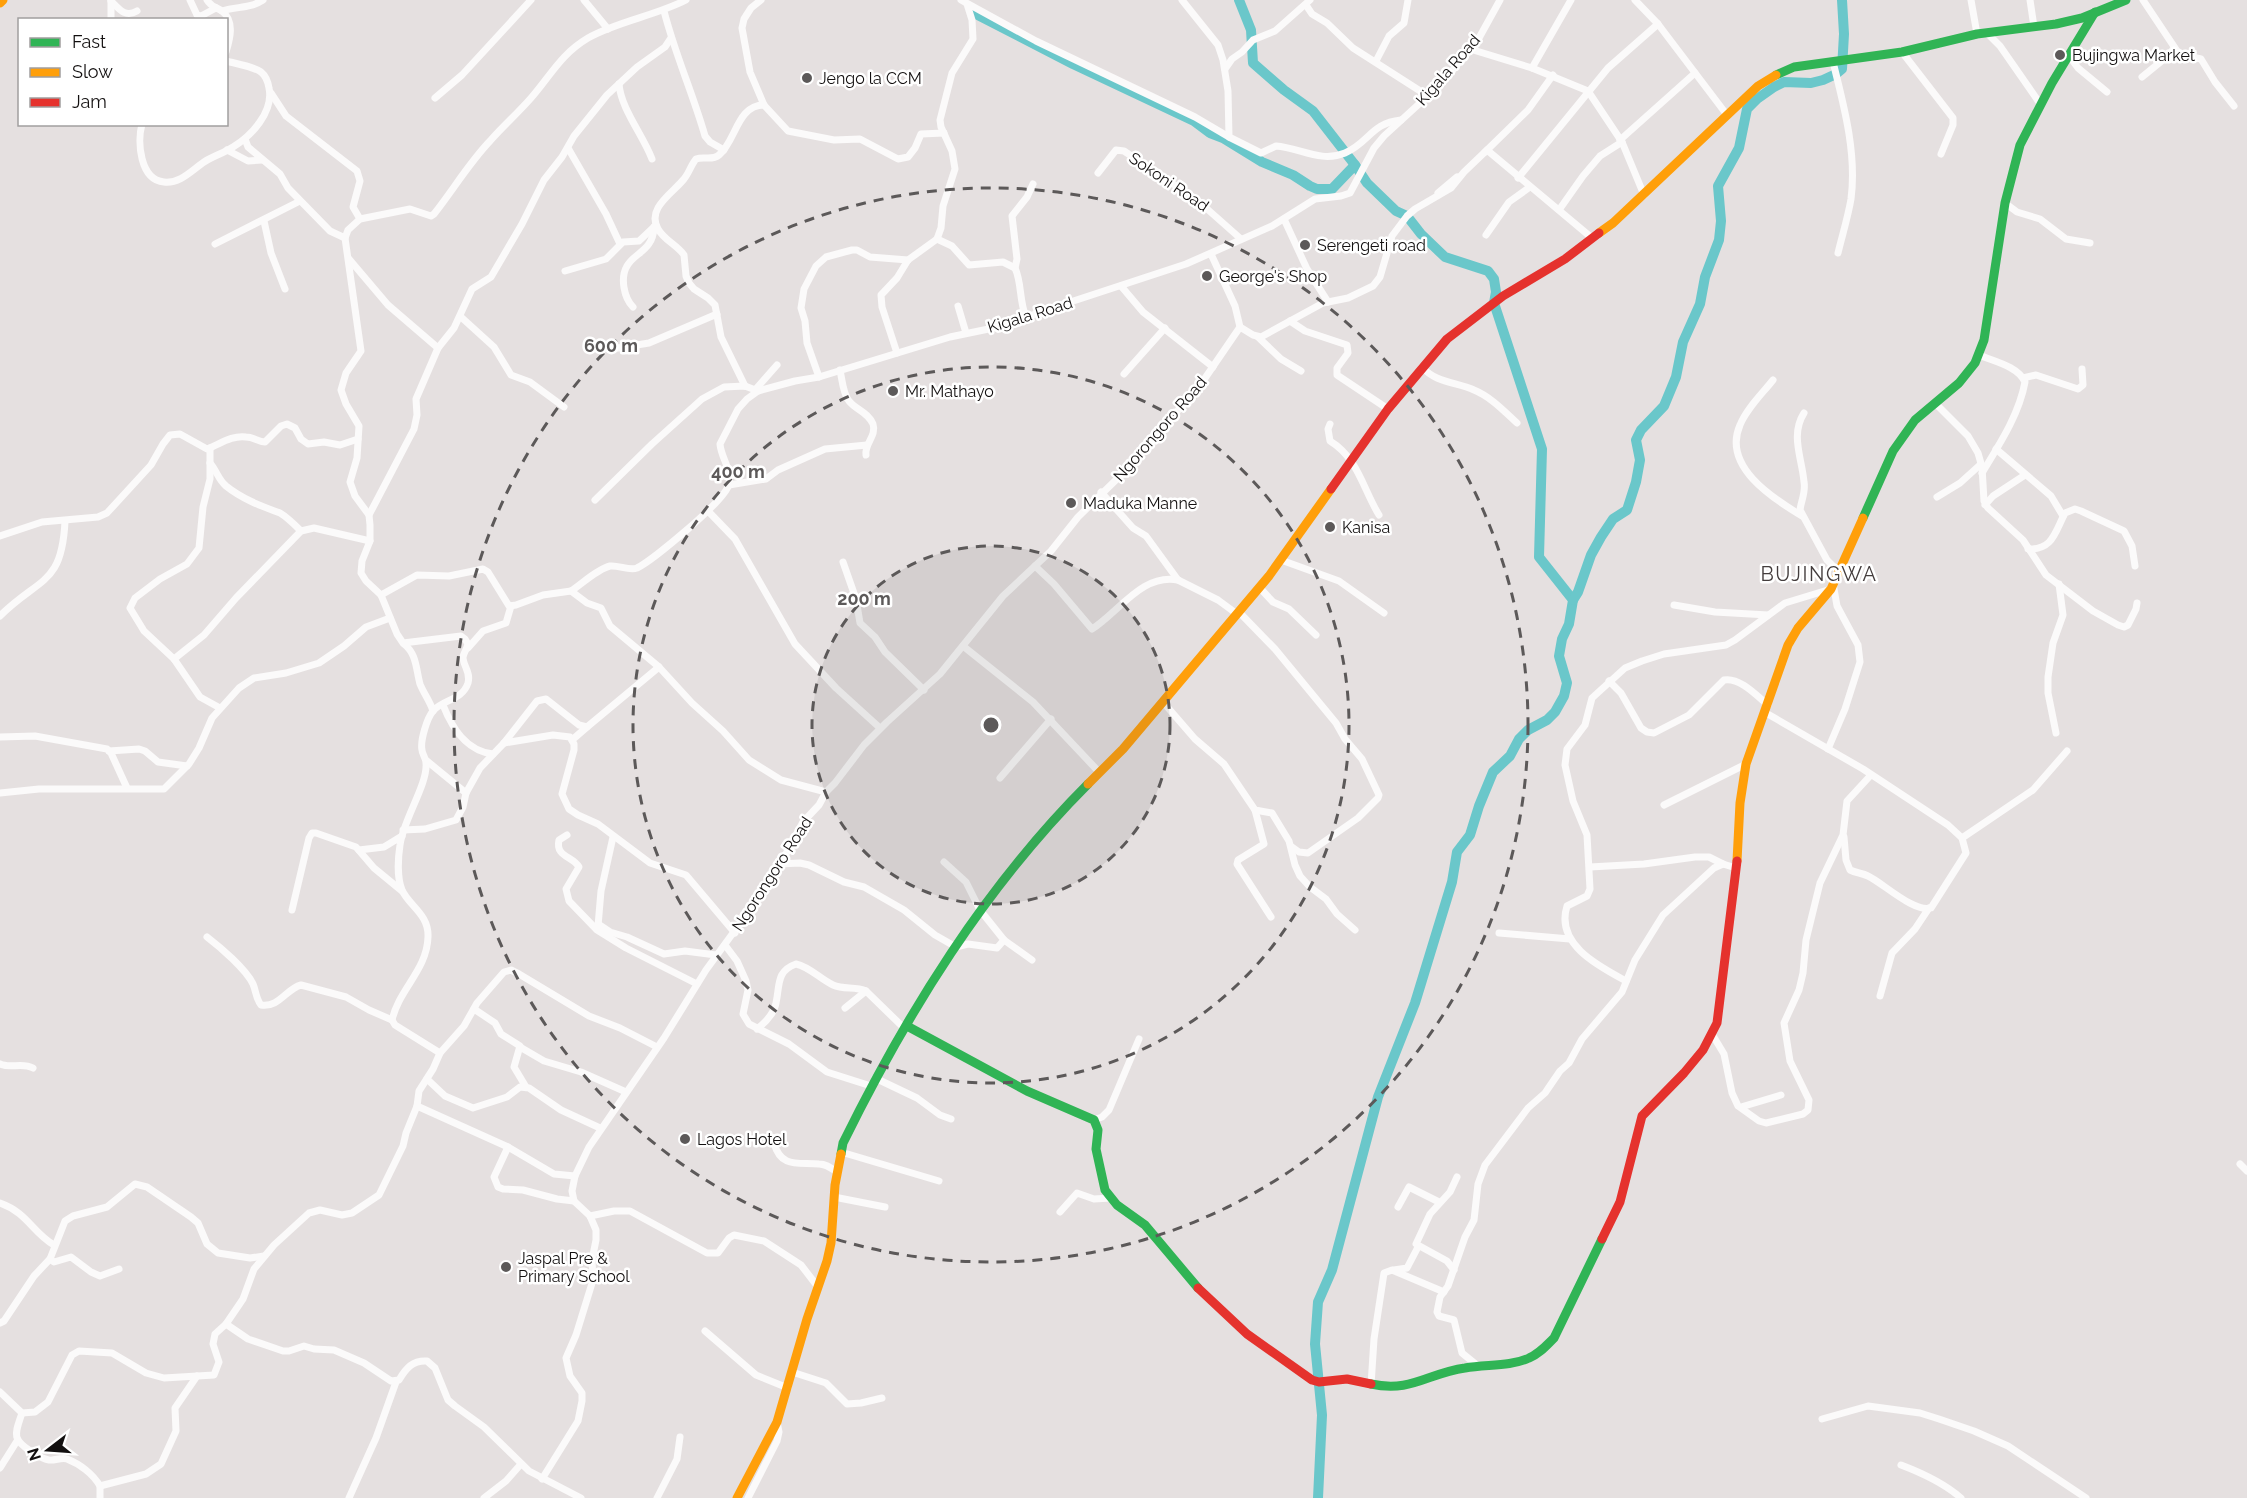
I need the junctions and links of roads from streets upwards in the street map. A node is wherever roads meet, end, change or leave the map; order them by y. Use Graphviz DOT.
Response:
graph roads {
  1 [pos="3,0"];
  2 [pos="111,0"];
  3 [pos="190,0"];
  4 [pos="207,0"];
  5 [pos="263,0"];
  6 [pos="531,0"];
  7 [pos="584,0"];
  8 [pos="686,0"];
  9 [pos="760,0"];
  10 [pos="1182,0"];
  11 [pos="1408,0"];
  12 [pos="1500,0"];
  13 [pos="1571,0"];
  14 [pos="1635,0"];
  15 [pos="1971,0"];
  16 [pos="2030,0"];
  17 [pos="2143,0"];
  18 [pos="2120,1"];
  19 [pos="964,2"];
  20 [pos="1308,2"];
  21 [pos="0,3"];
  22 [pos="219,10"];
  23 [pos="137,11"];
  24 [pos="664,11"];
  25 [pos="2095,12"];
  26 [pos="111,18"];
  27 [pos="225,18"];
  28 [pos="228,21"];
  29 [pos="1658,24"];
  30 [pos="2034,27"];
  31 [pos="608,29"];
  32 [pos="1982,34"];
  33 [pos="228,38"];
  34 [pos="671,38"];
  35 [pos="2174,48"];
  36 [pos="1470,49"];
  37 [pos="1902,52"];
  38 [pos="2069,56"];
  39 [pos="1376,61"];
  40 [pos="228,62"];
  41 [pos="1833,62"];
  42 [pos="1532,68"];
  43 [pos="1225,69"];
  44 [pos="1695,73"];
  45 [pos="1553,75"];
  46 [pos="2142,77"];
  47 [pos="619,84"];
  48 [pos="270,91"];
  49 [pos="1588,91"];
  50 [pos="2107,92"];
  51 [pos="1428,96"];
  52 [pos="435,98"];
  53 [pos="764,105"];
  54 [pos="2041,105"];
  55 [pos="2234,106"];
  56 [pos="282,111"];
  57 [pos="265,115"];
  58 [pos="1727,116"];
  59 [pos="1401,120"];
  60 [pos="142,126"];
  61 [pos="944,133"];
  62 [pos="1229,137"];
  63 [pos="245,139"];
  64 [pos="1621,141"];
  65 [pos="568,148"];
  66 [pos="227,150"];
  67 [pos="724,150"];
  68 [pos="1487,150"];
  69 [pos="1941,154"];
  70 [pos="652,159"];
  71 [pos="261,160"];
  72 [pos="1098,173"];
  73 [pos="1518,178"];
  74 [pos="1033,184"];
  75 [pos="1530,187"];
  76 [pos="1644,195"];
  77 [pos="300,201"];
  78 [pos="2005,204"];
  79 [pos="1559,210"];
  80 [pos="360,219"];
  81 [pos="1284,219"];
  82 [pos="264,221"];
  83 [pos="655,226"];
  84 [pos="1486,235"];
  85 [pos="345,238"];
  86 [pos="1592,238"];
  87 [pos="937,239"];
  88 [pos="1241,239"];
  89 [pos="2090,243"];
  90 [pos="215,244"];
  91 [pos="620,244"];
  92 [pos="1211,254"];
  93 [pos="1838,254"];
  94 [pos="349,259"];
  95 [pos="908,260"];
  96 [pos="1015,267"];
  97 [pos="565,271"];
  98 [pos="1120,286"];
  99 [pos="285,289"];
  100 [pos="1328,302"];
  101 [pos="958,306"];
  102 [pos="633,307"];
  103 [pos="717,314"];
  104 [pos="1026,316"];
  105 [pos="461,317"];
  106 [pos="1290,321"];
  107 [pos="1240,327"];
  108 [pos="1165,328"];
  109 [pos="966,333"];
  110 [pos="1258,337"];
  111 [pos="438,348"];
  112 [pos="612,349"];
  113 [pos="897,353"];
  114 [pos="1979,355"];
  115 [pos="777,365"];
  116 [pos="1213,367"];
  117 [pos="1422,367"];
  118 [pos="2082,369"];
  119 [pos="840,370"];
  120 [pos="1301,371"];
  121 [pos="1124,374"];
  122 [pos="819,377"];
  123 [pos="2023,378"];
  124 [pos="1773,380"];
  125 [pos="745,386"];
  126 [pos="757,390"];
  127 [pos="1936,404"];
  128 [pos="564,407"];
  129 [pos="1388,408"];
  130 [pos="1804,413"];
  131 [pos="1517,423"];
  132 [pos="1330,424"];
  133 [pos="358,439"];
  134 [pos="867,445"];
  135 [pos="210,448"];
  136 [pos="1996,449"];
  137 [pos="866,455"];
  138 [pos="1351,460"];
  139 [pos="210,463"];
  140 [pos="1981,464"];
  141 [pos="1982,473"];
  142 [pos="2025,476"];
  143 [pos="729,485"];
  144 [pos="1101,492"];
  145 [pos="1937,497"];
  146 [pos="595,500"];
  147 [pos="1985,504"];
  148 [pos="708,511"];
  149 [pos="369,515"];
  150 [pos="1379,515"];
  151 [pos="1802,516"];
  152 [pos="2063,516"];
  153 [pos="65,520"];
  154 [pos="301,531"];
  155 [pos="0,536"];
  156 [pos="370,541"];
  157 [pos="2028,549"];
  158 [pos="1281,560"];
  159 [pos="843,562"];
  160 [pos="1035,566"];
  161 [pos="2135,566"];
  162 [pos="1839,572"];
  163 [pos="1178,579"];
  164 [pos="2059,584"];
  165 [pos="1832,586"];
  166 [pos="1260,588"];
  167 [pos="571,591"];
  168 [pos="381,595"];
  169 [pos="2137,603"];
  170 [pos="512,606"];
  171 [pos="1674,606"];
  172 [pos="1238,613"];
  173 [pos="1384,613"];
  174 [pos="1768,615"];
  175 [pos="0,616"];
  176 [pos="390,618"];
  177 [pos="1316,635"];
  178 [pos="404,644"];
  179 [pos="963,646"];
  180 [pos="468,648"];
  181 [pos="174,659"];
  182 [pos="659,667"];
  183 [pos="1609,681"];
  184 [pos="924,690"];
  185 [pos="1163,702"];
  186 [pos="443,705"];
  187 [pos="220,708"];
  188 [pos="1767,709"];
  189 [pos="433,711"];
  190 [pos="1051,719"];
  191 [pos="587,727"];
  192 [pos="880,728"];
  193 [pos="2056,734"];
  194 [pos="0,737"];
  195 [pos="572,740"];
  196 [pos="504,743"];
  197 [pos="1828,749"];
  198 [pos="109,751"];
  199 [pos="2067,751"];
  200 [pos="493,754"];
  201 [pos="427,761"];
  202 [pos="1746,764"];
  203 [pos="187,766"];
  204 [pos="1099,772"];
  205 [pos="1870,776"];
  206 [pos="1000,778"];
  207 [pos="126,788"];
  208 [pos="826,792"];
  209 [pos="0,793"];
  210 [pos="466,793"];
  211 [pos="1664,805"];
  212 [pos="1255,810"];
  213 [pos="403,833"];
  214 [pos="567,835"];
  215 [pos="1843,835"];
  216 [pos="613,837"];
  217 [pos="1962,838"];
  218 [pos="1292,847"];
  219 [pos="359,850"];
  220 [pos="944,862"];
  221 [pos="779,864"];
  222 [pos="1723,864"];
  223 [pos="1590,867"];
  224 [pos="1736,868"];
  225 [pos="402,891"];
  226 [pos="1929,908"];
  227 [pos="292,910"];
  228 [pos="980,910"];
  229 [pos="1271,917"];
  230 [pos="598,927"];
  231 [pos="1356,930"];
  232 [pos="735,933"];
  233 [pos="1499,933"];
  234 [pos="207,937"];
  235 [pos="1570,939"];
  236 [pos="1004,940"];
  237 [pos="725,945"];
  238 [pos="956,947"];
  239 [pos="716,955"];
  240 [pos="1032,960"];
  241 [pos="1626,981"];
  242 [pos="697,984"];
  243 [pos="866,991"];
  244 [pos="1880,996"];
  245 [pos="845,1008"];
  246 [pos="474,1009"];
  247 [pos="392,1020"];
  248 [pos="906,1027"];
  249 [pos="757,1029"];
  250 [pos="1712,1034"];
  251 [pos="1138,1039"];
  252 [pos="520,1047"];
  253 [pos="657,1047"];
  254 [pos="440,1053"];
  255 [pos="0,1064"];
  256 [pos="33,1068"];
  257 [pos="427,1079"];
  258 [pos="873,1082"];
  259 [pos="526,1087"];
  260 [pos="626,1092"];
  261 [pos="1781,1095"];
  262 [pos="417,1106"];
  263 [pos="1741,1107"];
  264 [pos="951,1119"];
  265 [pos="1094,1120"];
  266 [pos="600,1128"];
  267 [pos="774,1143"];
  268 [pos="508,1147"];
  269 [pos="841,1152"];
  270 [pos="2240,1164"];
  271 [pos="2247,1171"];
  272 [pos="837,1172"];
  273 [pos="575,1176"];
  274 [pos="1457,1177"];
  275 [pos="939,1180"];
  276 [pos="834,1197"];
  277 [pos="1111,1198"];
  278 [pos="574,1201"];
  279 [pos="1439,1202"];
  280 [pos="0,1203"];
  281 [pos="885,1207"];
  282 [pos="1398,1207"];
  283 [pos="1060,1212"];
  284 [pos="590,1216"];
  285 [pos="54,1245"];
  286 [pos="1418,1247"];
  287 [pos="264,1256"];
  288 [pos="50,1259"];
  289 [pos="120,1269"];
  290 [pos="1392,1270"];
  291 [pos="1454,1270"];
  292 [pos="818,1287"];
  293 [pos="1444,1292"];
  294 [pos="0,1323"];
  295 [pos="226,1324"];
  296 [pos="705,1331"];
  297 [pos="1478,1366"];
  298 [pos="792,1372"];
  299 [pos="197,1376"];
  300 [pos="396,1382"];
  301 [pos="1371,1385"];
  302 [pos="788,1388"];
  303 [pos="0,1392"];
  304 [pos="882,1398"];
  305 [pos="22,1413"];
  306 [pos="1822,1419"];
  307 [pos="777,1422"];
  308 [pos="680,1437"];
  309 [pos="17,1441"];
  310 [pos="521,1464"];
  311 [pos="1901,1465"];
  312 [pos="0,1468"];
  313 [pos="542,1479"];
  314 [pos="100,1486"];
  315 [pos="753,1490"];
  316 [pos="100,1498"];
  317 [pos="349,1498"];
  318 [pos="484,1498"];
  319 [pos="581,1498"];
  320 [pos="657,1498"];
  321 [pos="737,1498"];
  322 [pos="748,1498"];
  323 [pos="755,1498"];
  324 [pos="1961,1498"];
  325 [pos="2086,1498"];
  1 -- 21 [label="street"];
  2 -- 23 [label="street"];
  2 -- 26 [label="street"];
  3 -- 22 [label="street"];
  4 -- 22 [label="street"];
  5 -- 22 [label="street"];
  6 -- 52 [label="street"];
  7 -- 31 [label="street"];
  8 -- 24 [label="street"];
  9 -- 53 [label="street"];
  10 -- 43 [label="street"];
  11 -- 39 [label="street"];
  12 -- 36 [label="street, Kigala Road"];
  13 -- 42 [label="street"];
  14 -- 29 [label="street"];
  15 -- 32 [label="street"];
  16 -- 30 [label="street"];
  17 -- 35 [label="street"];
  18 -- 25 [label="street"];
  19 -- 61 [label="street"];
  19 -- 62 [label="street"];
  20 -- 39 [label="street"];
  20 -- 43 [label="street"];
  22 -- 27 [label="street"];
  24 -- 31 [label="street"];
  24 -- 34 [label="street"];
  25 -- 30 [label="street"];
  25 -- 38 [label="street"];
  28 -- 33 [label="street"];
  29 -- 44 [label="street"];
  29 -- 49 [label="street"];
  30 -- 32 [label="street"];
  31 -- 80 [label="street"];
  32 -- 37 [label="street"];
  32 -- 54 [label="street"];
  34 -- 47 [label="street"];
  34 -- 67 [label="street"];
  35 -- 46 [label="street"];
  35 -- 55 [label="street"];
  36 -- 42 [label="street"];
  36 -- 51 [label="street, Kigala Road"];
  37 -- 41 [label="street"];
  37 -- 69 [label="street"];
  38 -- 50 [label="street"];
  38 -- 54 [label="street"];
  39 -- 51 [label="street"];
  40 -- 48 [label="street"];
  41 -- 58 [label="street"];
  41 -- 93 [label="street"];
  42 -- 45 [label="street"];
  43 -- 62 [label="street"];
  44 -- 58 [label="street"];
  44 -- 64 [label="street"];
  45 -- 49 [label="street"];
  45 -- 68 [label="street"];
  47 -- 65 [label="street"];
  47 -- 70 [label="street"];
  48 -- 56 [label="street"];
  48 -- 57 [label="street"];
  49 -- 64 [label="street"];
  49 -- 73 [label="street"];
  51 -- 59 [label="street, Kigala Road"];
  53 -- 61 [label="street"];
  53 -- 67 [label="street"];
  54 -- 78 [label="street"];
  56 -- 57 [label="street"];
  56 -- 80 [label="street"];
  57 -- 63 [label="street"];
  58 -- 76 [label="street"];
  59 -- 62 [label="street"];
  59 -- 81 [label="street, Kigala Road"];
  60 -- 66 [label="street"];
  61 -- 87 [label="street"];
  63 -- 66 [label="street"];
  63 -- 71 [label="street"];
  64 -- 76 [label="street"];
  64 -- 79 [label="street"];
  65 -- 91 [label="street"];
  65 -- 105 [label="street"];
  66 -- 71 [label="street"];
  67 -- 83 [label="street"];
  68 -- 73 [label="street"];
  68 -- 100 [label="street"];
  71 -- 77 [label="street"];
  72 -- 88 [label="street, Sokoni Road"];
  73 -- 75 [label="street"];
  74 -- 96 [label="street"];
  75 -- 79 [label="street"];
  75 -- 84 [label="street"];
  76 -- 86 [label="street"];
  77 -- 82 [label="street"];
  77 -- 85 [label="street"];
  78 -- 89 [label="street"];
  78 -- 114 [label="street"];
  79 -- 86 [label="street"];
  80 -- 85 [label="street"];
  81 -- 88 [label="street, Kigala Road"];
  81 -- 100 [label="street"];
  82 -- 90 [label="street"];
  82 -- 99 [label="street"];
  83 -- 91 [label="street"];
  83 -- 102 [label="street"];
  83 -- 103 [label="street"];
  85 -- 94 [label="street"];
  86 -- 117 [label="street"];
  87 -- 95 [label="street"];
  87 -- 96 [label="street"];
  88 -- 92 [label="street, Kigala Road"];
  91 -- 97 [label="street"];
  92 -- 98 [label="street, Kigala Road"];
  92 -- 107 [label="street"];
  94 -- 111 [label="street"];
  94 -- 133 [label="street"];
  95 -- 113 [label="street"];
  95 -- 122 [label="street"];
  96 -- 104 [label="street"];
  98 -- 104 [label="street, Kigala Road"];
  98 -- 108 [label="street"];
  100 -- 106 [label="street"];
  101 -- 109 [label="street"];
  103 -- 112 [label="street"];
  103 -- 125 [label="street"];
  104 -- 109 [label="street, Kigala Road"];
  105 -- 111 [label="street"];
  105 -- 128 [label="street"];
  106 -- 110 [label="street"];
  106 -- 129 [label="street"];
  107 -- 110 [label="street"];
  107 -- 116 [label="street, Ngorongoro Road"];
  108 -- 116 [label="street"];
  108 -- 121 [label="street"];
  109 -- 113 [label="street, Kigala Road"];
  110 -- 120 [label="street"];
  111 -- 149 [label="street"];
  113 -- 119 [label="street, Kigala Road"];
  114 -- 123 [label="street"];
  114 -- 127 [label="street"];
  115 -- 126 [label="street"];
  116 -- 144 [label="street, Ngorongoro Road"];
  117 -- 129 [label="street"];
  117 -- 131 [label="street"];
  118 -- 123 [label="street"];
  119 -- 122 [label="street, Kigala Road"];
  119 -- 134 [label="street"];
  122 -- 126 [label="street, Kigala Road"];
  123 -- 136 [label="street"];
  124 -- 151 [label="street"];
  125 -- 126 [label="street"];
  125 -- 146 [label="street"];
  126 -- 143 [label="street, Kigala Road"];
  127 -- 140 [label="street"];
  127 -- 162 [label="street"];
  129 -- 138 [label="street"];
  130 -- 151 [label="street"];
  132 -- 138 [label="street"];
  133 -- 135 [label="street"];
  133 -- 149 [label="street"];
  134 -- 137 [label="street"];
  134 -- 143 [label="street"];
  135 -- 139 [label="street"];
  135 -- 153 [label="street"];
  136 -- 141 [label="street"];
  136 -- 142 [label="street"];
  138 -- 150 [label="street"];
  138 -- 158 [label="street"];
  139 -- 154 [label="street"];
  139 -- 181 [label="street"];
  140 -- 141 [label="street"];
  140 -- 145 [label="street"];
  141 -- 147 [label="street"];
  142 -- 147 [label="street"];
  142 -- 152 [label="street"];
  143 -- 148 [label="street"];
  144 -- 160 [label="street, Ngorongoro Road"];
  144 -- 163 [label="street"];
  147 -- 157 [label="street"];
  148 -- 167 [label="street"];
  148 -- 192 [label="street"];
  149 -- 156 [label="street"];
  151 -- 162 [label="street"];
  152 -- 157 [label="street"];
  152 -- 161 [label="street"];
  153 -- 155 [label="street"];
  153 -- 175 [label="street"];
  154 -- 156 [label="street"];
  154 -- 181 [label="street"];
  156 -- 168 [label="street"];
  157 -- 164 [label="street"];
  158 -- 166 [label="street"];
  158 -- 173 [label="street"];
  159 -- 184 [label="street"];
  160 -- 163 [label="street"];
  160 -- 179 [label="street, Ngorongoro Road"];
  162 -- 165 [label="street"];
  163 -- 172 [label="street"];
  164 -- 169 [label="street"];
  164 -- 193 [label="street"];
  165 -- 174 [label="street"];
  165 -- 188 [label="street"];
  165 -- 197 [label="street"];
  166 -- 172 [label="street"];
  166 -- 177 [label="street"];
  167 -- 170 [label="street"];
  167 -- 182 [label="street"];
  168 -- 170 [label="street"];
  168 -- 176 [label="street"];
  170 -- 180 [label="street"];
  171 -- 174 [label="street"];
  172 -- 185 [label="street"];
  172 -- 218 [label="street"];
  174 -- 183 [label="street"];
  176 -- 178 [label="street"];
  176 -- 187 [label="street"];
  178 -- 180 [label="street"];
  178 -- 189 [label="street"];
  179 -- 184 [label="street, Ngorongoro Road"];
  179 -- 190 [label="street"];
  180 -- 186 [label="street"];
  181 -- 187 [label="street"];
  182 -- 191 [label="street"];
  182 -- 208 [label="street"];
  183 -- 188 [label="street"];
  183 -- 223 [label="street"];
  184 -- 192 [label="street, Ngorongoro Road"];
  185 -- 204 [label="street"];
  185 -- 212 [label="street"];
  186 -- 189 [label="street"];
  186 -- 200 [label="street"];
  187 -- 203 [label="street"];
  188 -- 197 [label="street"];
  188 -- 202 [label="street"];
  189 -- 201 [label="street"];
  190 -- 204 [label="street"];
  190 -- 206 [label="street"];
  191 -- 195 [label="street"];
  191 -- 196 [label="street"];
  192 -- 208 [label="street, Ngorongoro Road"];
  194 -- 198 [label="street"];
  195 -- 196 [label="street"];
  195 -- 216 [label="street"];
  196 -- 200 [label="street"];
  197 -- 205 [label="street"];
  198 -- 203 [label="street"];
  198 -- 207 [label="street"];
  199 -- 217 [label="street"];
  200 -- 210 [label="street"];
  201 -- 210 [label="street"];
  201 -- 213 [label="street"];
  202 -- 211 [label="street"];
  202 -- 224 [label="street"];
  203 -- 207 [label="street"];
  204 -- 228 [label="street"];
  205 -- 215 [label="street"];
  205 -- 217 [label="street"];
  207 -- 209 [label="street"];
  208 -- 221 [label="street, Ngorongoro Road"];
  210 -- 213 [label="street"];
  212 -- 218 [label="street"];
  212 -- 229 [label="street"];
  213 -- 219 [label="street"];
  213 -- 225 [label="street"];
  214 -- 230 [label="street"];
  215 -- 226 [label="street"];
  215 -- 263 [label="street"];
  216 -- 230 [label="street"];
  216 -- 232 [label="street"];
  217 -- 226 [label="street"];
  218 -- 231 [label="street"];
  219 -- 225 [label="street"];
  219 -- 227 [label="street"];
  220 -- 228 [label="street"];
  221 -- 232 [label="street, Ngorongoro Road"];
  221 -- 238 [label="street"];
  222 -- 223 [label="street"];
  222 -- 224 [label="street"];
  222 -- 241 [label="street"];
  223 -- 235 [label="street"];
  224 -- 250 [label="street"];
  225 -- 247 [label="street"];
  226 -- 244 [label="street"];
  228 -- 236 [label="street"];
  228 -- 238 [label="street"];
  230 -- 239 [label="street"];
  230 -- 242 [label="street"];
  232 -- 237 [label="street, Ngorongoro Road"];
  233 -- 235 [label="street"];
  234 -- 247 [label="street"];
  235 -- 241 [label="street"];
  236 -- 238 [label="street"];
  236 -- 240 [label="street"];
  237 -- 239 [label="street, Ngorongoro Road"];
  237 -- 249 [label="street"];
  238 -- 248 [label="street"];
  239 -- 242 [label="street, Ngorongoro Road"];
  241 -- 291 [label="street"];
  242 -- 253 [label="street, Ngorongoro Road"];
  243 -- 245 [label="street"];
  243 -- 248 [label="street"];
  243 -- 249 [label="street"];
  246 -- 252 [label="street"];
  246 -- 253 [label="street"];
  246 -- 254 [label="street"];
  247 -- 254 [label="street"];
  248 -- 258 [label="street"];
  248 -- 265 [label="street"];
  249 -- 258 [label="street"];
  250 -- 263 [label="street"];
  250 -- 297 [label="street"];
  251 -- 265 [label="street"];
  252 -- 259 [label="street"];
  252 -- 260 [label="street"];
  253 -- 260 [label="street, Ngorongoro Road"];
  254 -- 257 [label="street"];
  255 -- 256 [label="street"];
  257 -- 259 [label="street"];
  257 -- 262 [label="street"];
  258 -- 264 [label="street"];
  258 -- 269 [label="street"];
  259 -- 266 [label="street"];
  260 -- 266 [label="street, Ngorongoro Road"];
  261 -- 263 [label="street"];
  262 -- 268 [label="street"];
  262 -- 287 [label="street"];
  265 -- 277 [label="street"];
  266 -- 273 [label="street, Ngorongoro Road"];
  267 -- 272 [label="street"];
  268 -- 273 [label="street"];
  268 -- 278 [label="street"];
  269 -- 272 [label="street"];
  269 -- 275 [label="street"];
  270 -- 271 [label="street"];
  272 -- 276 [label="street"];
  273 -- 278 [label="street, Ngorongoro Road"];
  274 -- 279 [label="street"];
  276 -- 281 [label="street"];
  276 -- 292 [label="street"];
  277 -- 283 [label="street"];
  277 -- 301 [label="street"];
  278 -- 284 [label="street"];
  279 -- 282 [label="street"];
  279 -- 286 [label="street"];
  280 -- 285 [label="street"];
  284 -- 292 [label="street"];
  284 -- 313 [label="street"];
  285 -- 287 [label="street"];
  285 -- 288 [label="street"];
  286 -- 290 [label="street"];
  286 -- 291 [label="street"];
  287 -- 295 [label="street"];
  288 -- 289 [label="street"];
  288 -- 294 [label="street"];
  290 -- 293 [label="street"];
  290 -- 301 [label="street"];
  291 -- 293 [label="street"];
  292 -- 298 [label="street"];
  293 -- 297 [label="street"];
  295 -- 299 [label="street"];
  295 -- 300 [label="street"];
  296 -- 302 [label="street"];
  297 -- 301 [label="street"];
  298 -- 302 [label="street"];
  298 -- 304 [label="street"];
  299 -- 305 [label="street"];
  299 -- 314 [label="street"];
  300 -- 310 [label="street"];
  300 -- 317 [label="street"];
  302 -- 307 [label="street"];
  303 -- 305 [label="street"];
  305 -- 309 [label="street"];
  306 -- 325 [label="street"];
  307 -- 315 [label="street"];
  307 -- 321 [label="street"];
  308 -- 320 [label="street"];
  309 -- 312 [label="street"];
  309 -- 314 [label="street"];
  310 -- 313 [label="street"];
  310 -- 318 [label="street"];
  311 -- 324 [label="street"];
  313 -- 319 [label="street"];
  314 -- 316 [label="street"];
  315 -- 322 [label="street"];
  315 -- 323 [label="street"];
}
